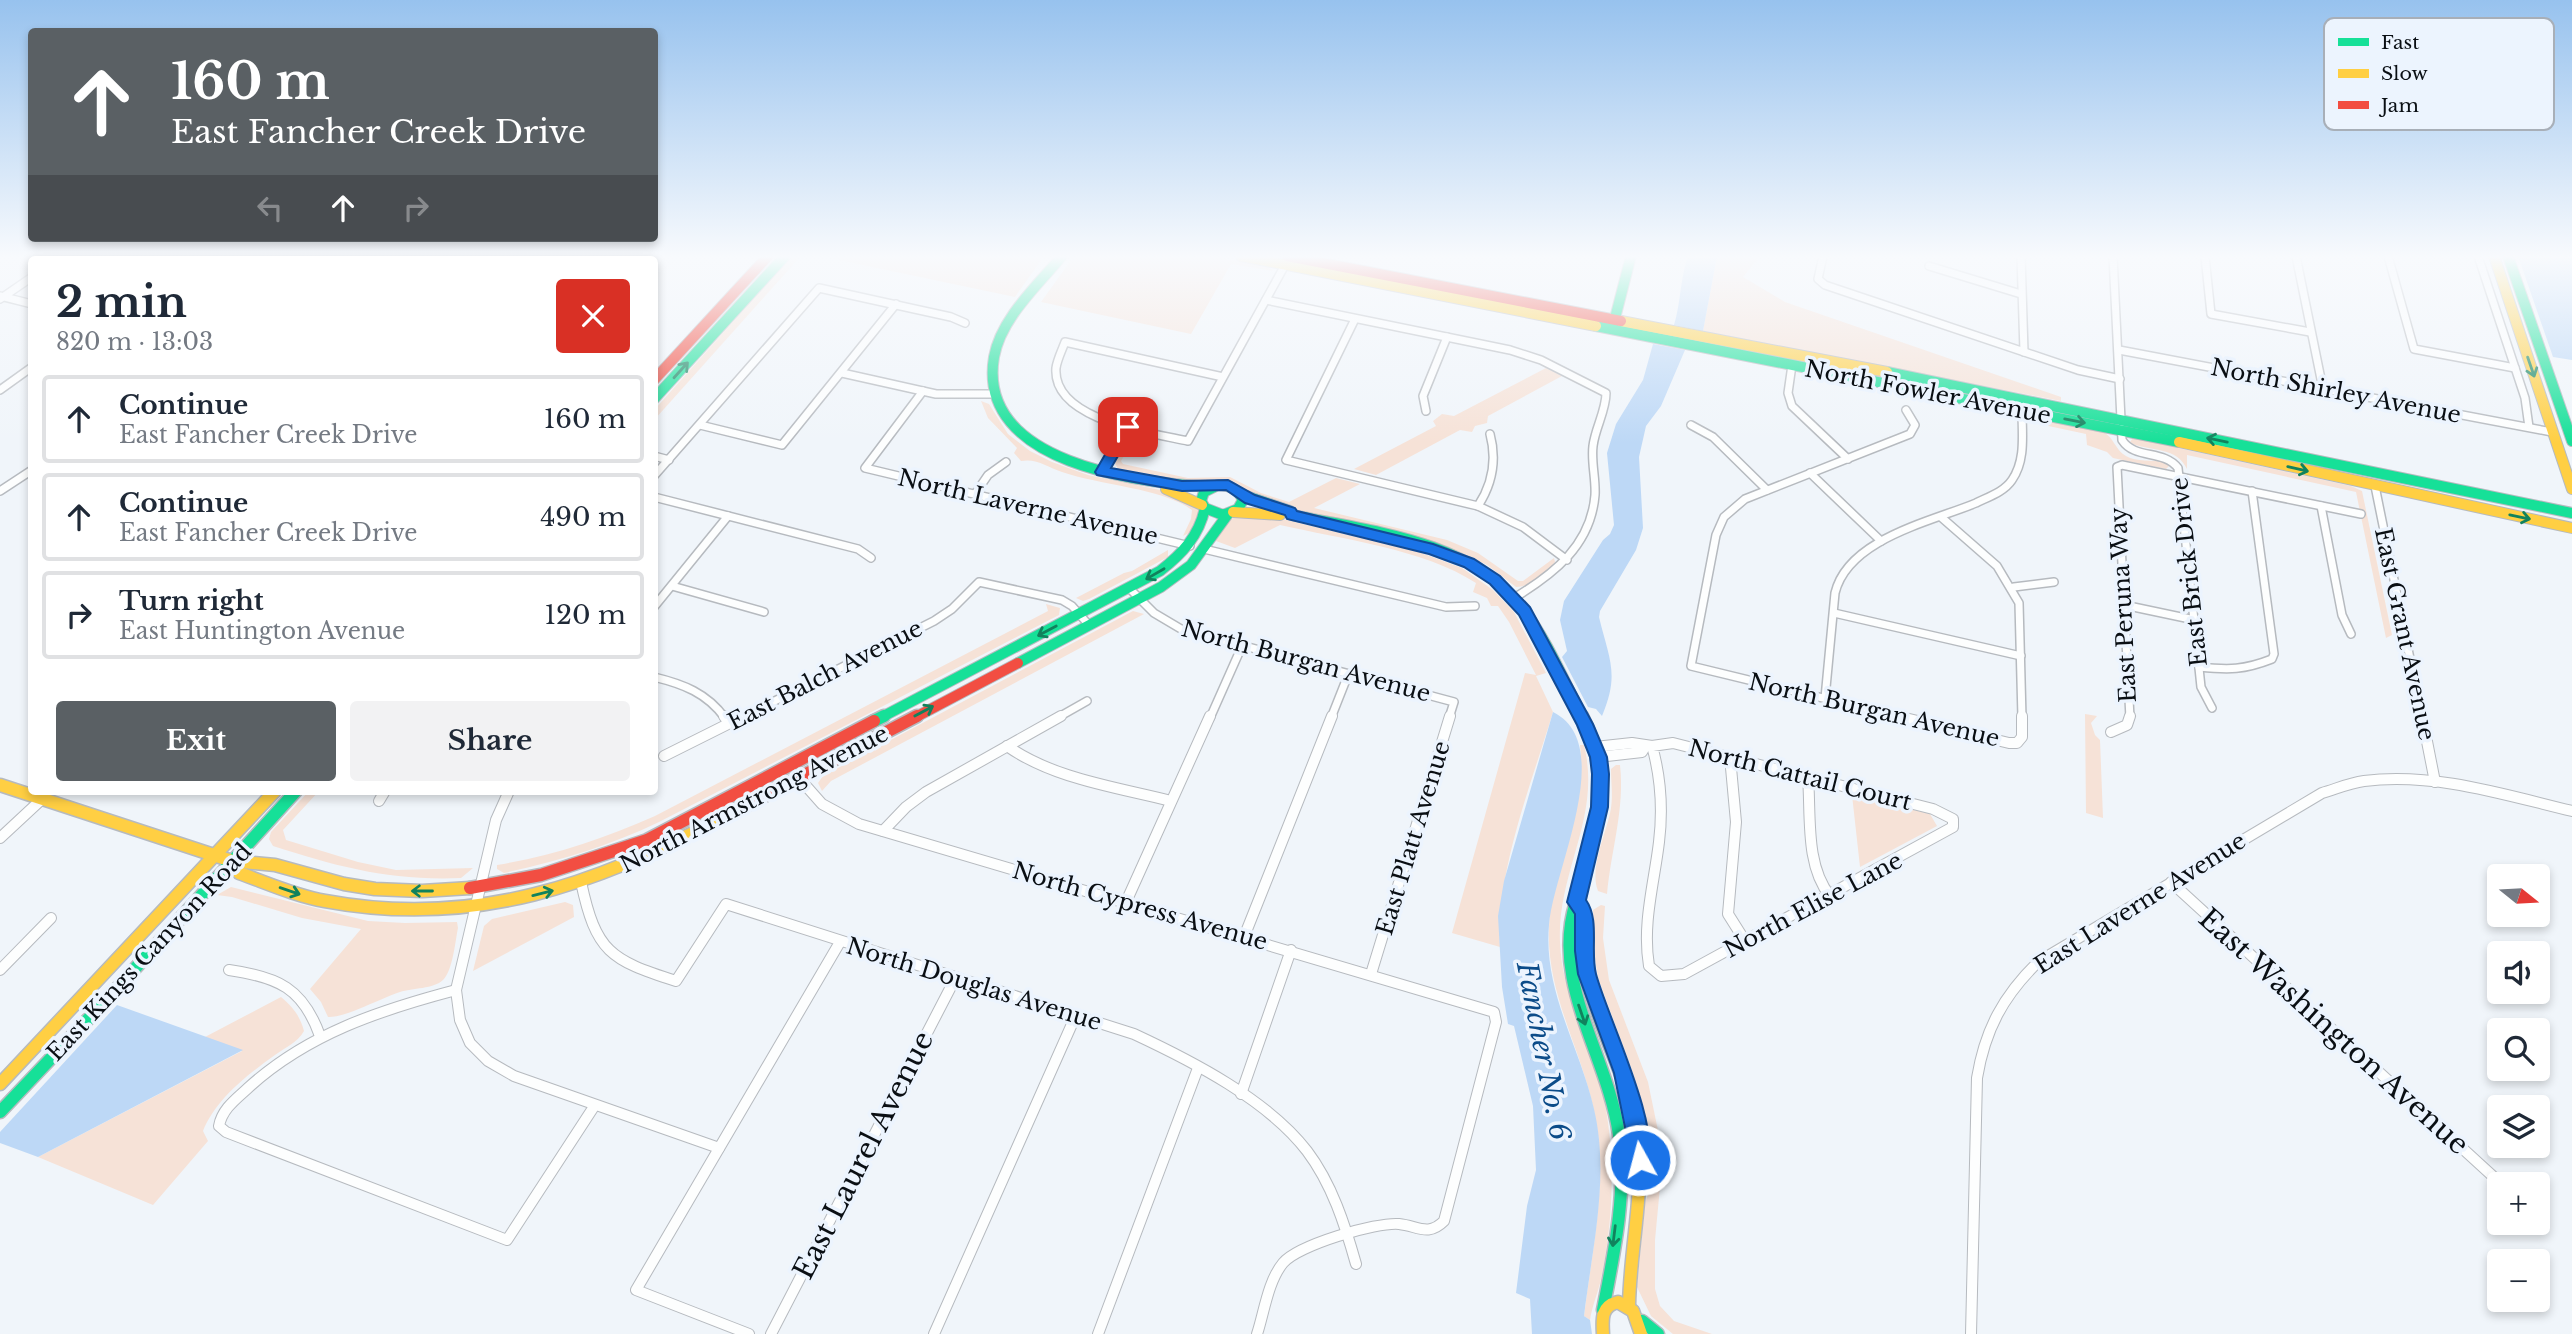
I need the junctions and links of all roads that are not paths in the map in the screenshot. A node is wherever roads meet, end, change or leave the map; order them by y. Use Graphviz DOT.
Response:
graph roads {
  1 [pos="711,318"];
  2 [pos="720,318"];
  3 [pos="729,318"];
  4 [pos="793,318"];
  5 [pos="885,318"];
  6 [pos="954,318"];
  7 [pos="1015,318"];
  8 [pos="1255,318"];
  9 [pos="1355,318"];
  10 [pos="1356,318"];
  11 [pos="1580,318"];
  12 [pos="1616,318"];
  13 [pos="1925,318"];
  14 [pos="2022,318"];
  15 [pos="2117,318"];
  16 [pos="2234,318"];
  17 [pos="2307,318"];
  18 [pos="2405,318"];
  19 [pos="2499,318"];
  20 [pos="2515,318"];
  21 [pos="2530,318"];
  22 [pos="965,323"];
  23 [pos="1614,325"];
  24 [pos="2310,332"];
  25 [pos="1447,337"];
  26 [pos="1680,338"];
  27 [pos="707,342"];
  28 [pos="2119,350"];
  29 [pos="2024,352"];
  30 [pos="1792,365"];
  31 [pos="2515,368"];
  32 [pos="28,370"];
  33 [pos="842,373"];
  34 [pos="1885,373"];
  35 [pos="658,376"];
  36 [pos="1223,377"];
  37 [pos="2120,379"];
  38 [pos="2323,389"];
  39 [pos="0,390"];
  40 [pos="923,391"];
  41 [pos="994,394"];
  42 [pos="658,395"];
  43 [pos="1906,410"];
  44 [pos="1426,411"];
  45 [pos="2022,411"];
  46 [pos="700,425"];
  47 [pos="1691,425"];
  48 [pos="2122,425"];
  49 [pos="1128,427"];
  50 [pos="2529,427"];
  51 [pos="2552,432"];
  52 [pos="1490,434"];
  53 [pos="2572,441"];
  54 [pos="658,457"];
  55 [pos="1848,459"];
  56 [pos="669,460"];
  57 [pos="1006,462"];
  58 [pos="658,472"];
  59 [pos="1102,472"];
  60 [pos="28,473"];
  61 [pos="1810,473"];
  62 [pos="2181,476"];
  63 [pos="1151,482"];
  64 [pos="2375,486"];
  65 [pos="1213,487"];
  66 [pos="2572,489"];
  67 [pos="1767,490"];
  68 [pos="0,491"];
  69 [pos="2252,491"];
  70 [pos="975,494"];
  71 [pos="2475,494"];
  72 [pos="1242,495"];
  73 [pos="658,498"];
  74 [pos="1478,506"];
  75 [pos="2321,506"];
  76 [pos="1203,507"];
  77 [pos="1231,513"];
  78 [pos="2572,513"];
  79 [pos="2361,514"];
  80 [pos="1293,515"];
  81 [pos="728,516"];
  82 [pos="1941,517"];
  83 [pos="2572,528"];
  84 [pos="1881,541"];
  85 [pos="1190,546"];
  86 [pos="1204,549"];
  87 [pos="871,558"];
  88 [pos="1567,560"];
  89 [pos="2054,582"];
  90 [pos="672,586"];
  91 [pos="2014,587"];
  92 [pos="1129,588"];
  93 [pos="1139,598"];
  94 [pos="1514,598"];
  95 [pos="658,602"];
  96 [pos="2123,605"];
  97 [pos="1475,606"];
  98 [pos="764,611"];
  99 [pos="1834,613"];
  100 [pos="1079,614"];
  101 [pos="2195,620"];
  102 [pos="1088,624"];
  103 [pos="2351,634"];
  104 [pos="1242,646"];
  105 [pos="2021,656"];
  106 [pos="2199,667"];
  107 [pos="1348,674"];
  108 [pos="658,678"];
  109 [pos="1825,698"];
  110 [pos="1087,701"];
  111 [pos="1454,702"];
  112 [pos="2212,708"];
  113 [pos="729,723"];
  114 [pos="2111,732"];
  115 [pos="1007,746"];
  116 [pos="1649,746"];
  117 [pos="1597,752"];
  118 [pos="664,756"];
  119 [pos="1730,757"];
  120 [pos="1808,776"];
  121 [pos="799,778"];
  122 [pos="2435,782"];
  123 [pos="0,785"];
  124 [pos="28,794"];
  125 [pos="30,795"];
  126 [pos="271,795"];
  127 [pos="292,795"];
  128 [pos="383,795"];
  129 [pos="507,795"];
  130 [pos="42,799"];
  131 [pos="379,801"];
  132 [pos="1171,801"];
  133 [pos="2572,811"];
  134 [pos="1953,819"];
  135 [pos="883,831"];
  136 [pos="0,838"];
  137 [pos="214,855"];
  138 [pos="232,861"];
  139 [pos="581,882"];
  140 [pos="2171,882"];
  141 [pos="479,888"];
  142 [pos="1830,897"];
  143 [pos="1126,902"];
  144 [pos="1576,902"];
  145 [pos="476,905"];
  146 [pos="51,918"];
  147 [pos="1244,937"];
  148 [pos="1745,941"];
  149 [pos="840,942"];
  150 [pos="1290,950"];
  151 [pos="0,970"];
  152 [pos="229,970"];
  153 [pos="1371,974"];
  154 [pos="956,977"];
  155 [pos="456,990"];
  156 [pos="1076,1015"];
  157 [pos="320,1036"];
  158 [pos="1198,1068"];
  159 [pos="0,1084"];
  160 [pos="1241,1094"];
  161 [pos="595,1105"];
  162 [pos="0,1112"];
  163 [pos="719,1148"];
  164 [pos="2488,1172"];
  165 [pos="1349,1236"];
  166 [pos="1356,1264"];
  167 [pos="1629,1305"];
  168 [pos="1603,1310"];
  169 [pos="1642,1321"];
  170 [pos="749,1334"];
  171 [pos="771,1334"];
  172 [pos="933,1334"];
  173 [pos="1098,1334"];
  174 [pos="1257,1334"];
  175 [pos="1603,1334"];
  176 [pos="1642,1334"];
  177 [pos="1658,1334"];
  178 [pos="1971,1334"];
  1 -- 35 [label="street"];
  2 -- 27 [label="street"];
  3 -- 27 [label="street"];
  4 -- 46 [label="street"];
  5 -- 33 [label="street"];
  6 -- 22 [label="street"];
  7 -- 41 [label="street"];
  8 -- 36 [label="street"];
  9 -- 74 [label="street"];
  10 -- 25 [label="street"];
  11 -- 23 [label="street, North Fowler Avenue"];
  12 -- 23 [label="street"];
  13 -- 29 [label="street"];
  14 -- 29 [label="street"];
  15 -- 28 [label="street"];
  16 -- 24 [label="street"];
  17 -- 24 [label="street"];
  18 -- 31 [label="street"];
  19 -- 31 [label="street"];
  20 -- 51 [label="street, one-way"];
  21 -- 53 [label="street"];
  23 -- 26 [label="street, North Fowler Avenue"];
  24 -- 38 [label="street"];
  25 -- 44 [label="street"];
  25 -- 88 [label="street"];
  26 -- 30 [label="street, North Fowler Avenue"];
  26 -- 34 [label="street, North Fowler Avenue"];
  42 -- 27 [label="street, one-way"];
  28 -- 37 [label="street"];
  28 -- 38 [label="street, North Shirley Avenue"];
  29 -- 37 [label="street"];
  30 -- 34 [label="street"];
  30 -- 45 [label="street, North Fowler Avenue"];
  30 -- 55 [label="street"];
  31 -- 50 [label="street"];
  32 -- 39 [label="street"];
  33 -- 40 [label="street"];
  33 -- 46 [label="street"];
  34 -- 48 [label="street, North Fowler Avenue"];
  36 -- 49 [label="street"];
  36 -- 49 [label="street"];
  37 -- 48 [label="street"];
  38 -- 50 [label="street, North Shirley Avenue"];
  40 -- 41 [label="street"];
  40 -- 70 [label="street, North Laverne Avenue"];
  41 -- 59 [label="street"];
  43 -- 55 [label="street"];
  45 -- 48 [label="street, North Fowler Avenue, one-way"];
  45 -- 82 [label="street"];
  46 -- 56 [label="street"];
  47 -- 67 [label="street"];
  48 -- 62 [label="street, East Brick Drive"];
  48 -- 64 [label="street, North Fowler Avenue, one-way"];
  71 -- 48 [label="street, North Fowler Avenue, one-way"];
  49 -- 59 [label="street"];
  50 -- 51 [label="street, North Shirley Avenue"];
  51 -- 66 [label="street"];
  52 -- 74 [label="street"];
  54 -- 56 [label="street"];
  55 -- 61 [label="street"];
  56 -- 58 [label="street"];
  57 -- 70 [label="street"];
  59 -- 63 [label="street"];
  60 -- 68 [label="street"];
  61 -- 67 [label="street"];
  61 -- 84 [label="street"];
  62 -- 69 [label="street"];
  62 -- 96 [label="street, East Peruna Way"];
  62 -- 101 [label="street, East Brick Drive"];
  63 -- 65 [label="street"];
  63 -- 76 [label="street"];
  64 -- 71 [label="street"];
  64 -- 83 [label="street, North Fowler Avenue, one-way"];
  64 -- 122 [label="street, East Grant Avenue"];
  65 -- 72 [label="street"];
  65 -- 76 [label="street"];
  67 -- 109 [label="street, North Burgan Avenue"];
  69 -- 75 [label="street"];
  69 -- 106 [label="street"];
  70 -- 85 [label="street, North Laverne Avenue"];
  71 -- 78 [label="street, North Fowler Avenue"];
  72 -- 77 [label="street"];
  72 -- 80 [label="street"];
  73 -- 81 [label="street"];
  74 -- 88 [label="street"];
  75 -- 79 [label="street"];
  75 -- 103 [label="street"];
  76 -- 77 [label="street"];
  76 -- 85 [label="street"];
  77 -- 80 [label="street"];
  77 -- 86 [label="street, North Armstrong Avenue"];
  80 -- 94 [label="street"];
  81 -- 87 [label="street"];
  81 -- 90 [label="street"];
  82 -- 84 [label="street"];
  82 -- 91 [label="street"];
  84 -- 99 [label="street"];
  85 -- 92 [label="street, North Armstrong Avenue, one-way"];
  86 -- 93 [label="street, North Armstrong Avenue"];
  86 -- 97 [label="street"];
  88 -- 94 [label="street"];
  89 -- 91 [label="street"];
  90 -- 95 [label="street"];
  90 -- 98 [label="street"];
  91 -- 105 [label="street"];
  92 -- 93 [label="street, North Burgan Avenue"];
  92 -- 100 [label="street, North Armstrong Avenue"];
  93 -- 102 [label="street, North Armstrong Avenue"];
  93 -- 104 [label="street, North Burgan Avenue"];
  94 -- 117 [label="street"];
  96 -- 101 [label="street"];
  96 -- 114 [label="street, East Peruna Way"];
  99 -- 105 [label="street"];
  99 -- 109 [label="street"];
  100 -- 102 [label="street"];
  100 -- 113 [label="street, East Balch Avenue"];
  100 -- 141 [label="street, North Armstrong Avenue, one-way"];
  101 -- 106 [label="street, East Brick Drive"];
  121 -- 102 [label="street, North Armstrong Avenue, one-way"];
  104 -- 107 [label="street, North Burgan Avenue"];
  104 -- 132 [label="street"];
  105 -- 109 [label="street, North Burgan Avenue"];
  106 -- 112 [label="street, East Brick Drive"];
  107 -- 111 [label="street, North Burgan Avenue"];
  107 -- 147 [label="street"];
  108 -- 113 [label="street"];
  110 -- 115 [label="street"];
  111 -- 153 [label="street, East Platt Avenue"];
  113 -- 118 [label="street, East Balch Avenue"];
  115 -- 132 [label="street"];
  115 -- 135 [label="street"];
  116 -- 117 [label="street, North Cattail Court"];
  116 -- 119 [label="street, North Cattail Court"];
  116 -- 148 [label="street, North Elise Lane"];
  117 -- 144 [label="street"];
  119 -- 120 [label="street, North Cattail Court"];
  119 -- 148 [label="street"];
  120 -- 134 [label="street, North Cattail Court"];
  120 -- 142 [label="street"];
  121 -- 135 [label="street, North Cypress Avenue"];
  121 -- 139 [label="street, North Armstrong Avenue"];
  122 -- 133 [label="street, East Laverne Avenue"];
  122 -- 140 [label="street, East Laverne Avenue"];
  123 -- 124 [label="street"];
  125 -- 130 [label="street"];
  126 -- 137 [label="street, East Kings Canyon Road"];
  127 -- 138 [label="street, East Kings Canyon Road"];
  128 -- 131 [label="street"];
  129 -- 141 [label="street"];
  130 -- 136 [label="street"];
  130 -- 137 [label="street"];
  132 -- 143 [label="street"];
  134 -- 142 [label="street, North Elise Lane"];
  135 -- 143 [label="street, North Cypress Avenue"];
  137 -- 138 [label="street"];
  137 -- 159 [label="street, East Kings Canyon Road"];
  141 -- 138 [label="street, North Armstrong Avenue, one-way"];
  138 -- 145 [label="street, North Armstrong Avenue, one-way"];
  138 -- 162 [label="street, East Kings Canyon Road"];
  145 -- 139 [label="street, North Armstrong Avenue, one-way"];
  139 -- 149 [label="street, North Douglas Avenue"];
  140 -- 164 [label="street, East Washington Avenue"];
  140 -- 178 [label="street, East Laverne Avenue"];
  141 -- 145 [label="street"];
  142 -- 148 [label="street, North Elise Lane"];
  143 -- 147 [label="street, North Cypress Avenue"];
  144 -- 167 [label="street"];
  144 -- 168 [label="street, one-way"];
  145 -- 155 [label="street"];
  146 -- 151 [label="street"];
  147 -- 150 [label="street, North Cypress Avenue"];
  149 -- 154 [label="street, North Douglas Avenue"];
  149 -- 163 [label="street"];
  150 -- 153 [label="street, North Cypress Avenue"];
  150 -- 160 [label="street"];
  152 -- 157 [label="street"];
  153 -- 165 [label="street, North Cypress Avenue"];
  154 -- 156 [label="street, North Douglas Avenue"];
  154 -- 171 [label="street, East Laurel Avenue"];
  155 -- 157 [label="street"];
  155 -- 161 [label="street"];
  156 -- 158 [label="street, North Douglas Avenue"];
  156 -- 172 [label="street"];
  157 -- 161 [label="street"];
  158 -- 160 [label="street, North Douglas Avenue"];
  158 -- 173 [label="street"];
  160 -- 165 [label="street, North Douglas Avenue"];
  161 -- 163 [label="street"];
  163 -- 170 [label="street"];
  165 -- 166 [label="street, North Douglas Avenue"];
  165 -- 174 [label="street"];
  167 -- 168 [label="street"];
  167 -- 169 [label="street"];
  168 -- 175 [label="street"];
  169 -- 176 [label="street"];
  169 -- 177 [label="street"];
}
